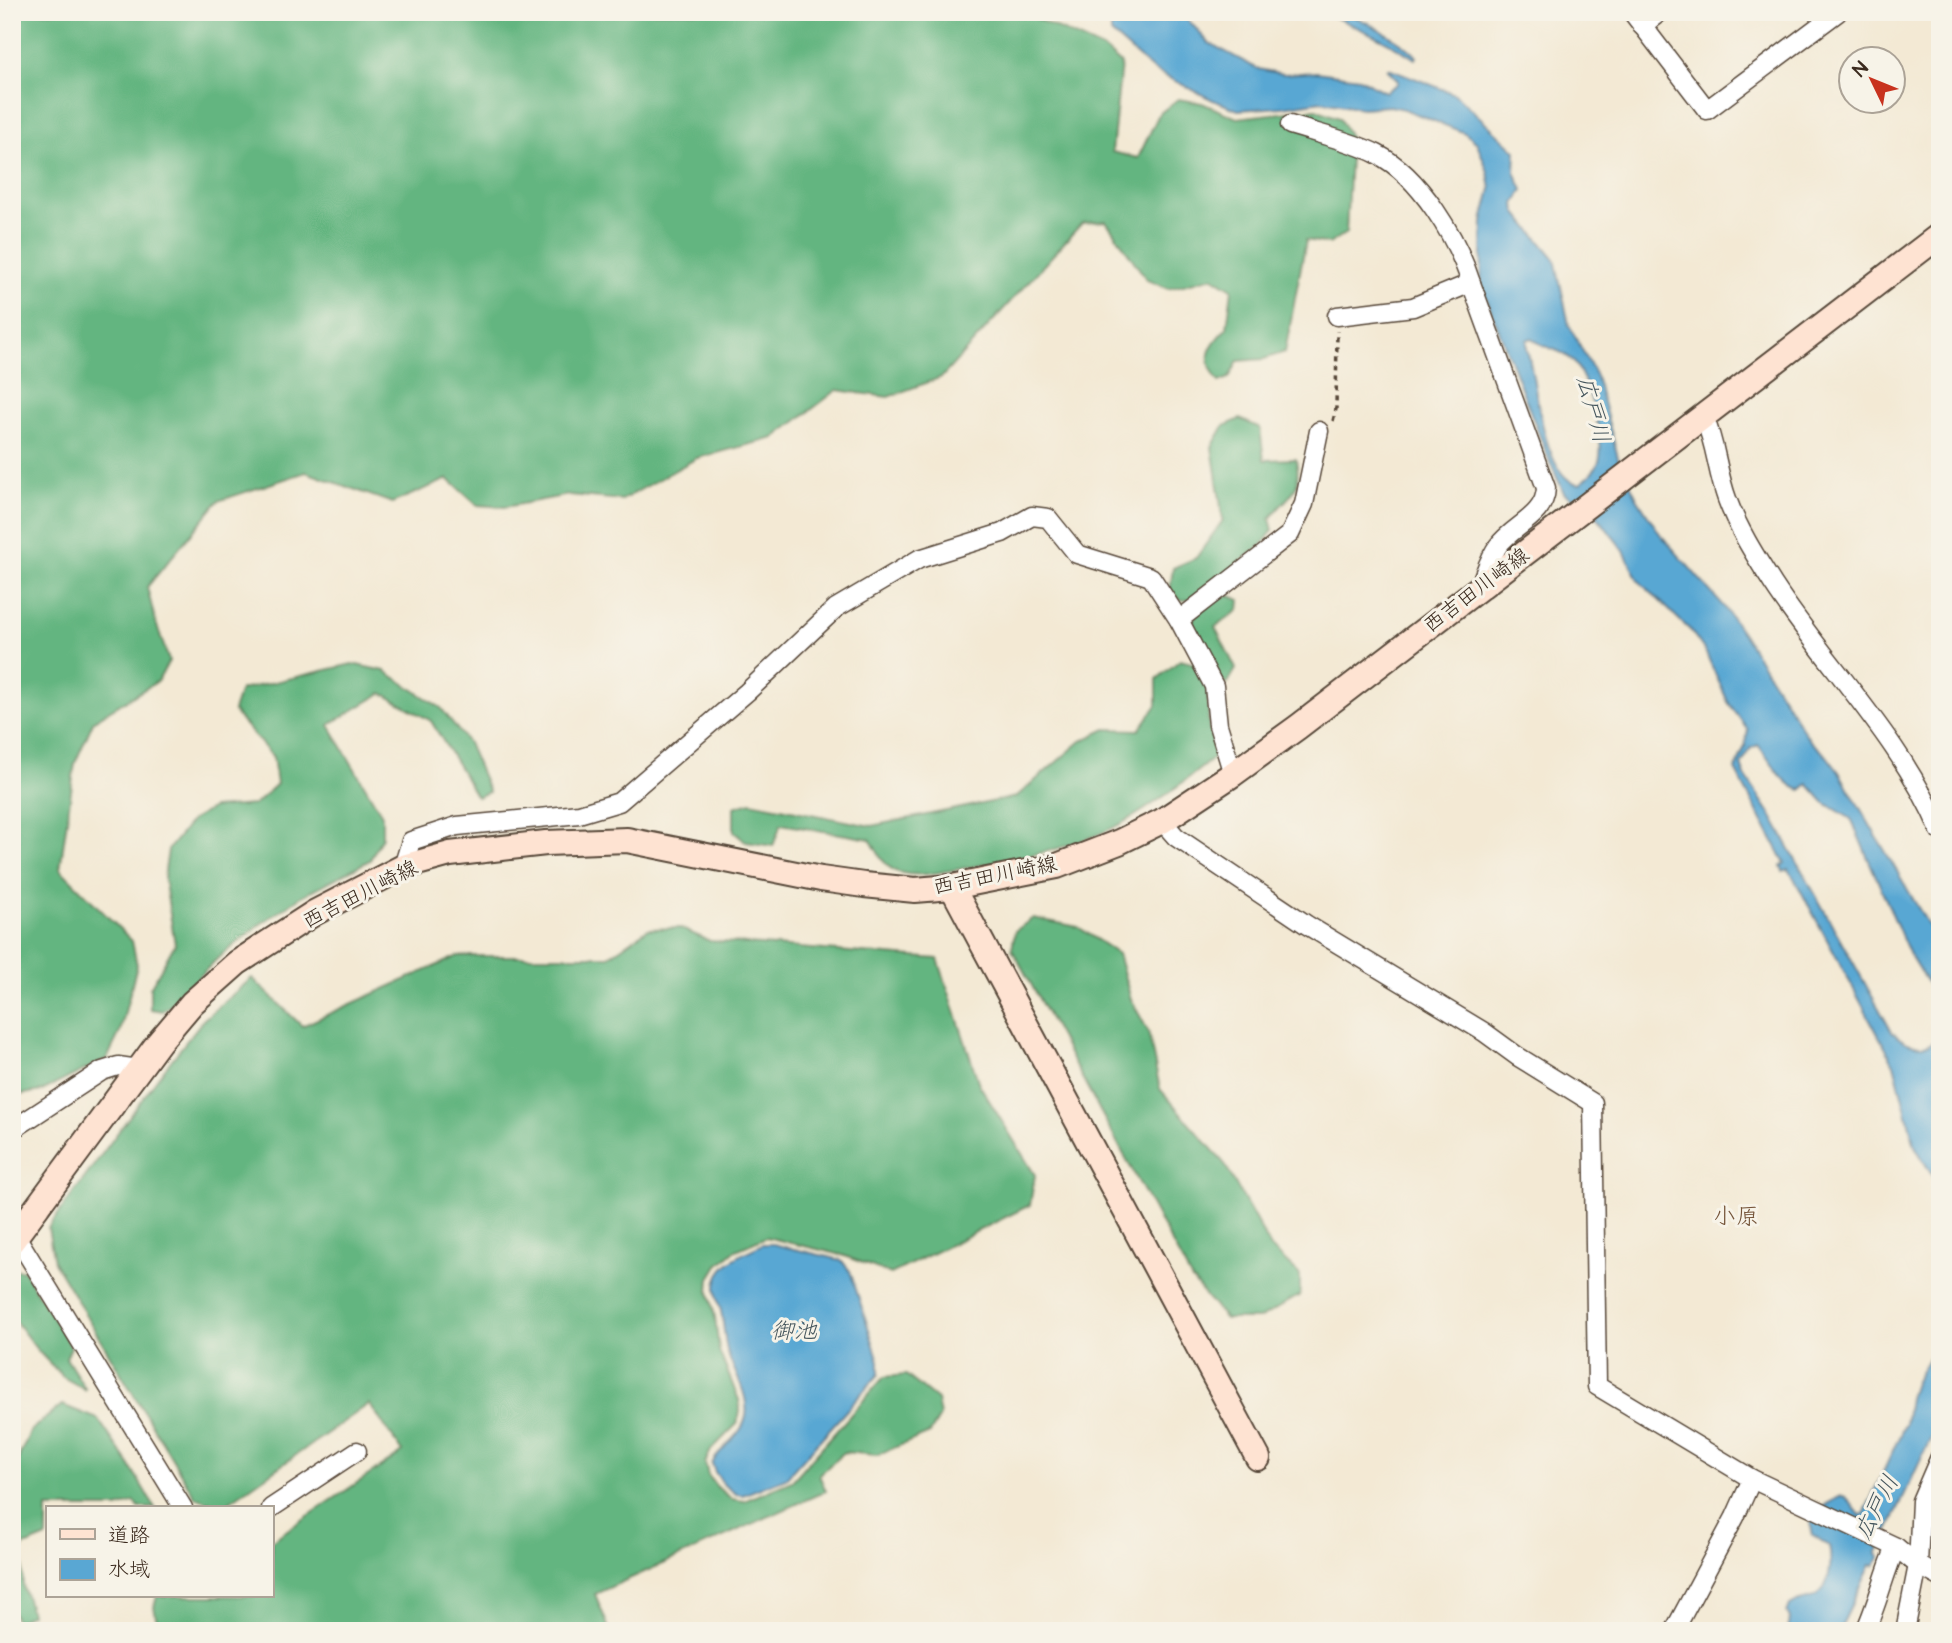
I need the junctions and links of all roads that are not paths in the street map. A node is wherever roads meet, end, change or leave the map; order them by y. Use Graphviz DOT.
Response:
graph roads {
  1 [pos="1660,12"];
  2 [pos="1838,12"];
  3 [pos="1637,19"];
  4 [pos="1290,125"];
  5 [pos="1940,235"];
  6 [pos="1471,283"];
  7 [pos="1336,316"];
  8 [pos="1704,417"];
  9 [pos="1319,431"];
  10 [pos="1479,588"];
  11 [pos="1179,621"];
  12 [pos="1233,775"];
  13 [pos="1162,821"];
  14 [pos="1940,831"];
  15 [pos="403,867"];
  16 [pos="952,887"];
  17 [pos="139,1069"];
  18 [pos="12,1130"];
  19 [pos="14,1239"];
  20 [pos="357,1451"];
  21 [pos="1940,1457"];
  22 [pos="1258,1458"];
  23 [pos="1752,1479"];
  24 [pos="182,1506"];
  25 [pos="273,1507"];
  26 [pos="1896,1547"];
  27 [pos="1918,1565"];
  28 [pos="1940,1577"];
  29 [pos="1674,1631"];
  30 [pos="1865,1631"];
  31 [pos="1905,1631"];
  1 -- 3 [label="street"];
  2 -- 3 [label="street"];
  4 -- 6 [label="street"];
  5 -- 8 [label="main road, 西吉田川崎線"];
  6 -- 7 [label="street"];
  6 -- 10 [label="street"];
  8 -- 10 [label="main road, 西吉田川崎線"];
  8 -- 14 [label="street"];
  9 -- 11 [label="street"];
  10 -- 12 [label="main road, 西吉田川崎線"];
  11 -- 12 [label="street"];
  11 -- 15 [label="street"];
  12 -- 13 [label="main road, 西吉田川崎線"];
  13 -- 16 [label="main road, 西吉田川崎線"];
  13 -- 23 [label="street"];
  15 -- 16 [label="main road, 西吉田川崎線"];
  15 -- 17 [label="main road, 西吉田川崎線"];
  16 -- 22 [label="main road"];
  17 -- 18 [label="street"];
  17 -- 19 [label="main road, 西吉田川崎線"];
  19 -- 24 [label="street"];
  20 -- 25 [label="street"];
  21 -- 27 [label="street"];
  23 -- 26 [label="street"];
  23 -- 29 [label="street"];
  26 -- 27 [label="street"];
  26 -- 30 [label="street"];
  27 -- 28 [label="street"];
  27 -- 31 [label="street"];
}
